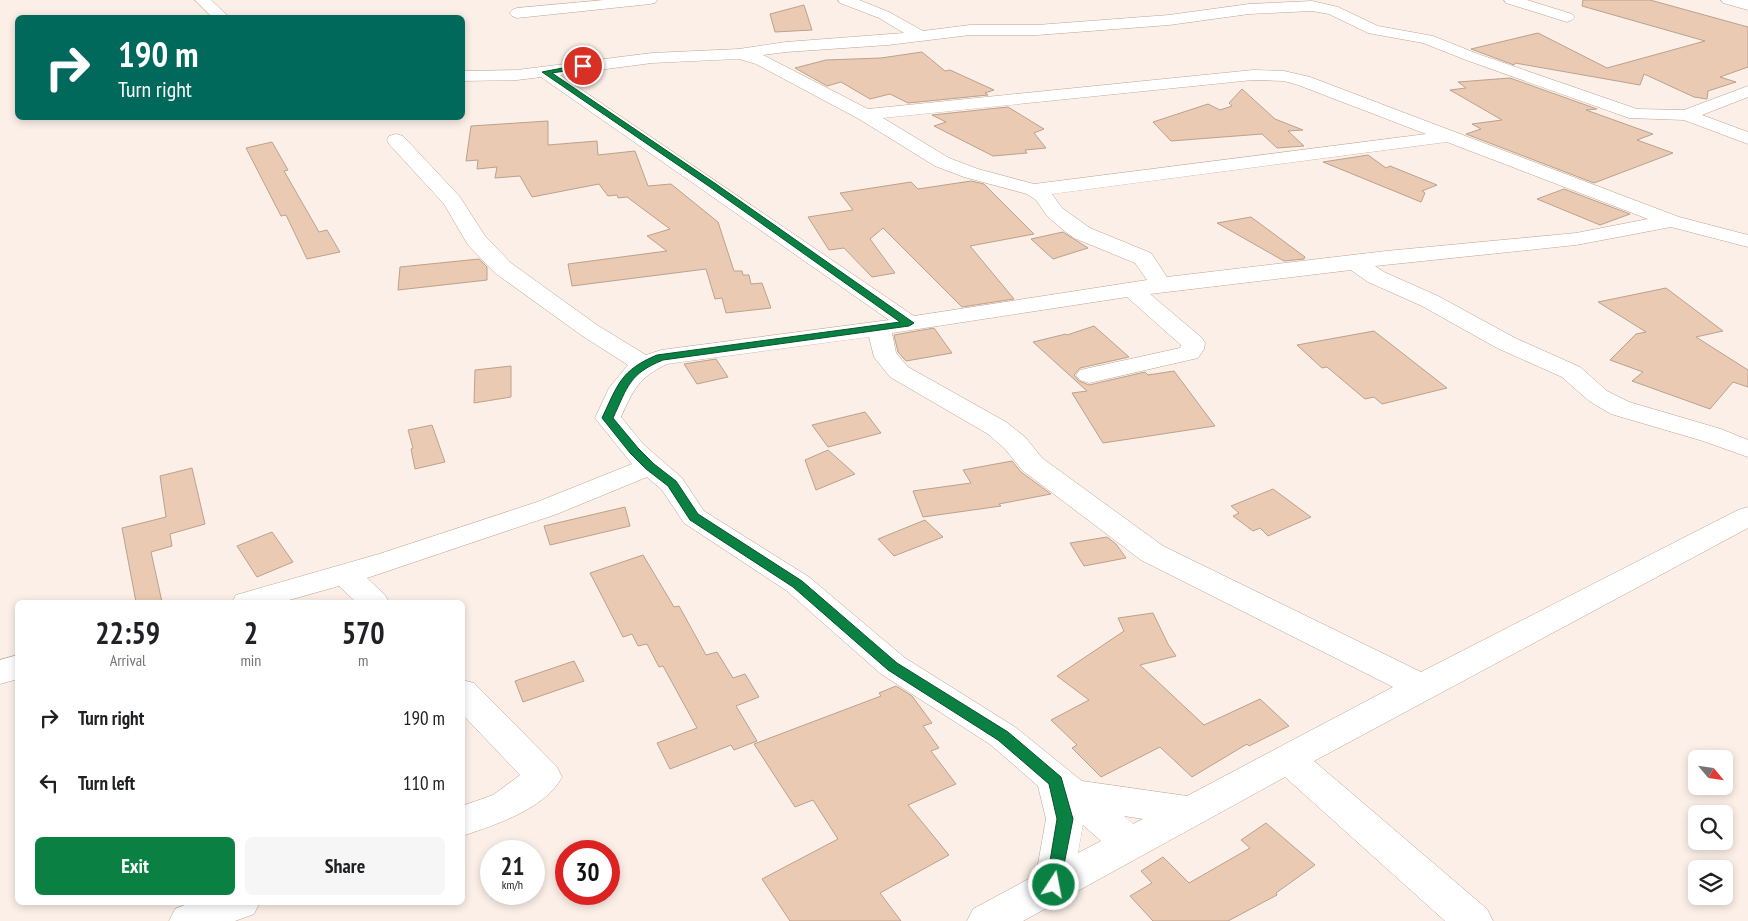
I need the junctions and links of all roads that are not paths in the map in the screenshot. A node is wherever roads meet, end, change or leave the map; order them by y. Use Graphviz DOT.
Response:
graph roads {
  1 [pos="202,0"];
  2 [pos="650,0"];
  3 [pos="845,0"];
  4 [pos="1350,0"];
  5 [pos="1511,0"];
  6 [pos="1728,0"];
  7 [pos="1748,5"];
  8 [pos="1302,6"];
  9 [pos="517,13"];
  10 [pos="219,15"];
  11 [pos="1567,17"];
  12 [pos="919,35"];
  13 [pos="739,54"];
  14 [pos="545,72"];
  15 [pos="465,76"];
  16 [pos="1748,91"];
  17 [pos="866,115"];
  18 [pos="1686,115"];
  19 [pos="1448,137"];
  20 [pos="1748,138"];
  21 [pos="396,140"];
  22 [pos="1034,190"];
  23 [pos="1672,221"];
  24 [pos="1748,240"];
  25 [pos="1355,263"];
  26 [pos="1161,285"];
  27 [pos="1132,290"];
  28 [pos="909,323"];
  29 [pos="880,328"];
  30 [pos="643,364"];
  31 [pos="1089,375"];
  32 [pos="1748,449"];
  33 [pos="650,466"];
  34 [pos="1748,516"];
  35 [pos="345,574"];
  36 [pos="253,600"];
  37 [pos="372,600"];
  38 [pos="15,668"];
  39 [pos="0,672"];
  40 [pos="1421,687"];
  41 [pos="465,695"];
  42 [pos="1288,759"];
  43 [pos="1063,788"];
  44 [pos="1192,811"];
  45 [pos="465,820"];
  46 [pos="1131,844"];
  47 [pos="1054,885"];
  48 [pos="232,905"];
  49 [pos="189,921"];
  50 [pos="987,921"];
  51 [pos="1473,921"];
  1 -- 10 [label="street"];
  2 -- 9 [label="street"];
  3 -- 12 [label="street"];
  4 -- 8 [label="street"];
  5 -- 11 [label="street"];
  6 -- 7 [label="street"];
  8 -- 12 [label="street"];
  8 -- 18 [label="street"];
  12 -- 13 [label="street"];
  13 -- 14 [label="street"];
  13 -- 17 [label="street"];
  14 -- 15 [label="street"];
  14 -- 28 [label="street"];
  16 -- 18 [label="street"];
  17 -- 19 [label="street"];
  17 -- 22 [label="street"];
  18 -- 20 [label="street"];
  19 -- 22 [label="street"];
  19 -- 23 [label="street"];
  21 -- 30 [label="street"];
  22 -- 26 [label="street"];
  23 -- 24 [label="street"];
  23 -- 25 [label="street"];
  25 -- 26 [label="street"];
  25 -- 32 [label="street"];
  26 -- 27 [label="street"];
  27 -- 28 [label="street"];
  27 -- 31 [label="street"];
  28 -- 29 [label="street"];
  29 -- 30 [label="street"];
  29 -- 40 [label="street"];
  30 -- 33 [label="street"];
  33 -- 35 [label="street"];
  33 -- 43 [label="street"];
  34 -- 40 [label="street"];
  35 -- 36 [label="street"];
  35 -- 37 [label="street"];
  38 -- 39 [label="street"];
  40 -- 42 [label="street"];
  41 -- 45 [label="street"];
  42 -- 44 [label="street"];
  42 -- 51 [label="street"];
  43 -- 44 [label="street"];
  43 -- 46 [label="street"];
  43 -- 47 [label="street"];
  44 -- 46 [label="street"];
  46 -- 47 [label="street"];
  47 -- 50 [label="street"];
  48 -- 49 [label="street"];
}
